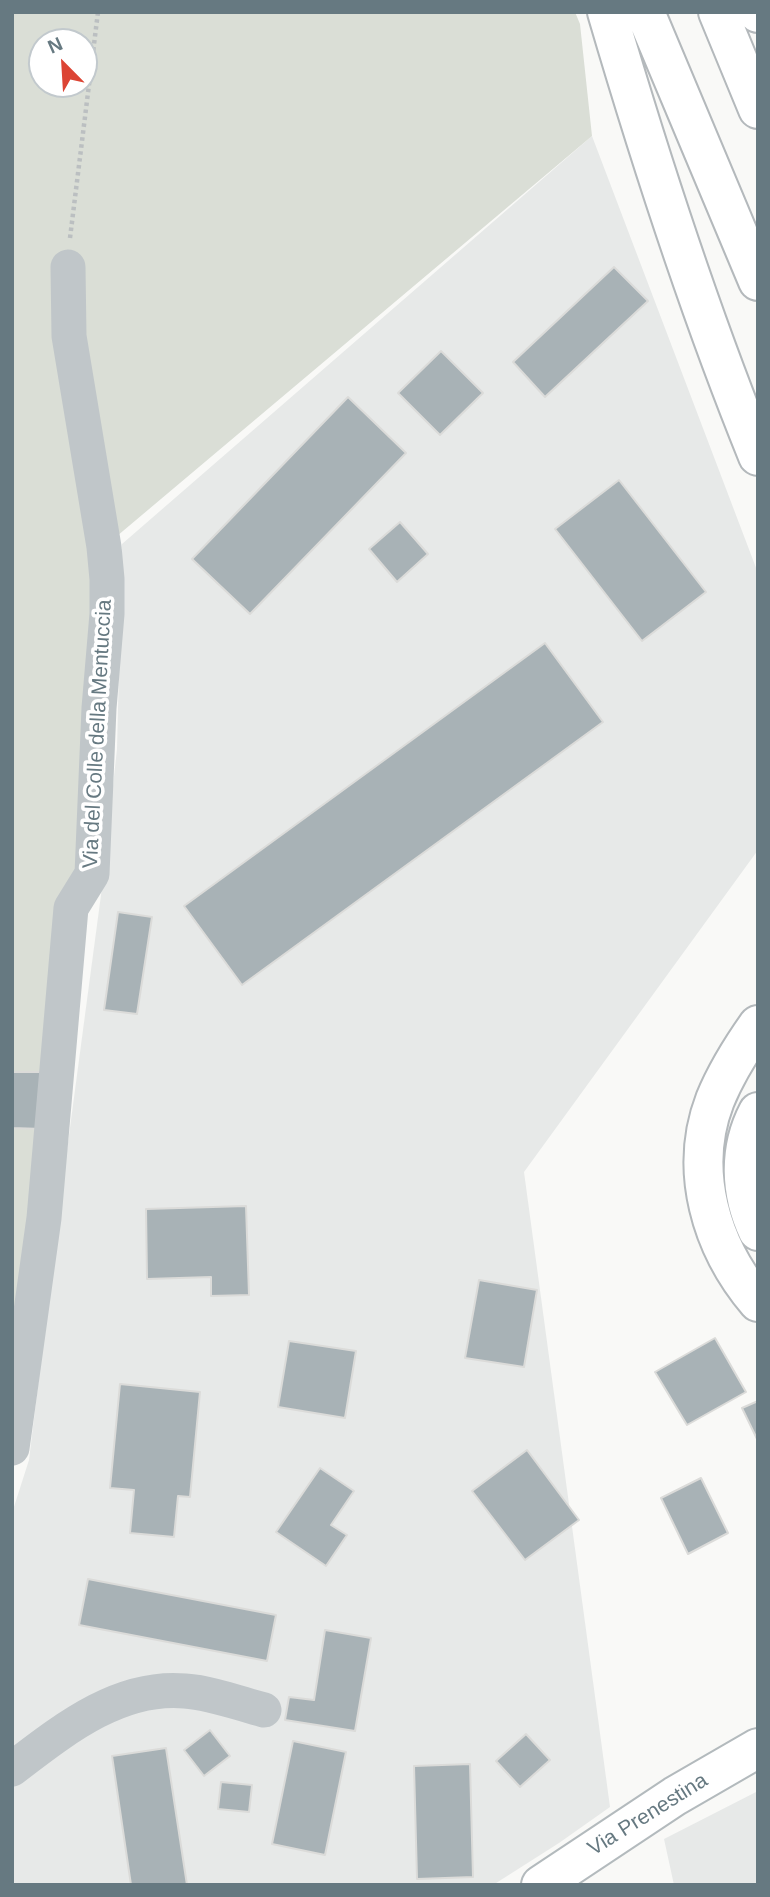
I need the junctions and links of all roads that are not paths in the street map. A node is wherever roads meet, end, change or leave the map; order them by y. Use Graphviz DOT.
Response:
graph roads {
  1 [pos="607,12"];
  2 [pos="645,12"];
  3 [pos="718,12"];
  4 [pos="758,109"];
  5 [pos="68,267"];
  6 [pos="758,281"];
  7 [pos="758,456"];
  8 [pos="758,1025"];
  9 [pos="758,1112"];
  10 [pos="758,1231"];
  11 [pos="758,1302"];
  12 [pos="12,1448"];
  13 [pos="264,1710"];
  14 [pos="758,1748"];
  15 [pos="12,1769"];
  16 [pos="541,1885"];
  1 -- 7 [label="main road"];
  2 -- 6 [label="main road"];
  3 -- 4 [label="main road"];
  5 -- 12 [label="street, Via del Colle della Mentuccia"];
  8 -- 11 [label="main road"];
  9 -- 10 [label="main road"];
  13 -- 15 [label="street"];
  14 -- 16 [label="main road, Via Prenestina"];
}
